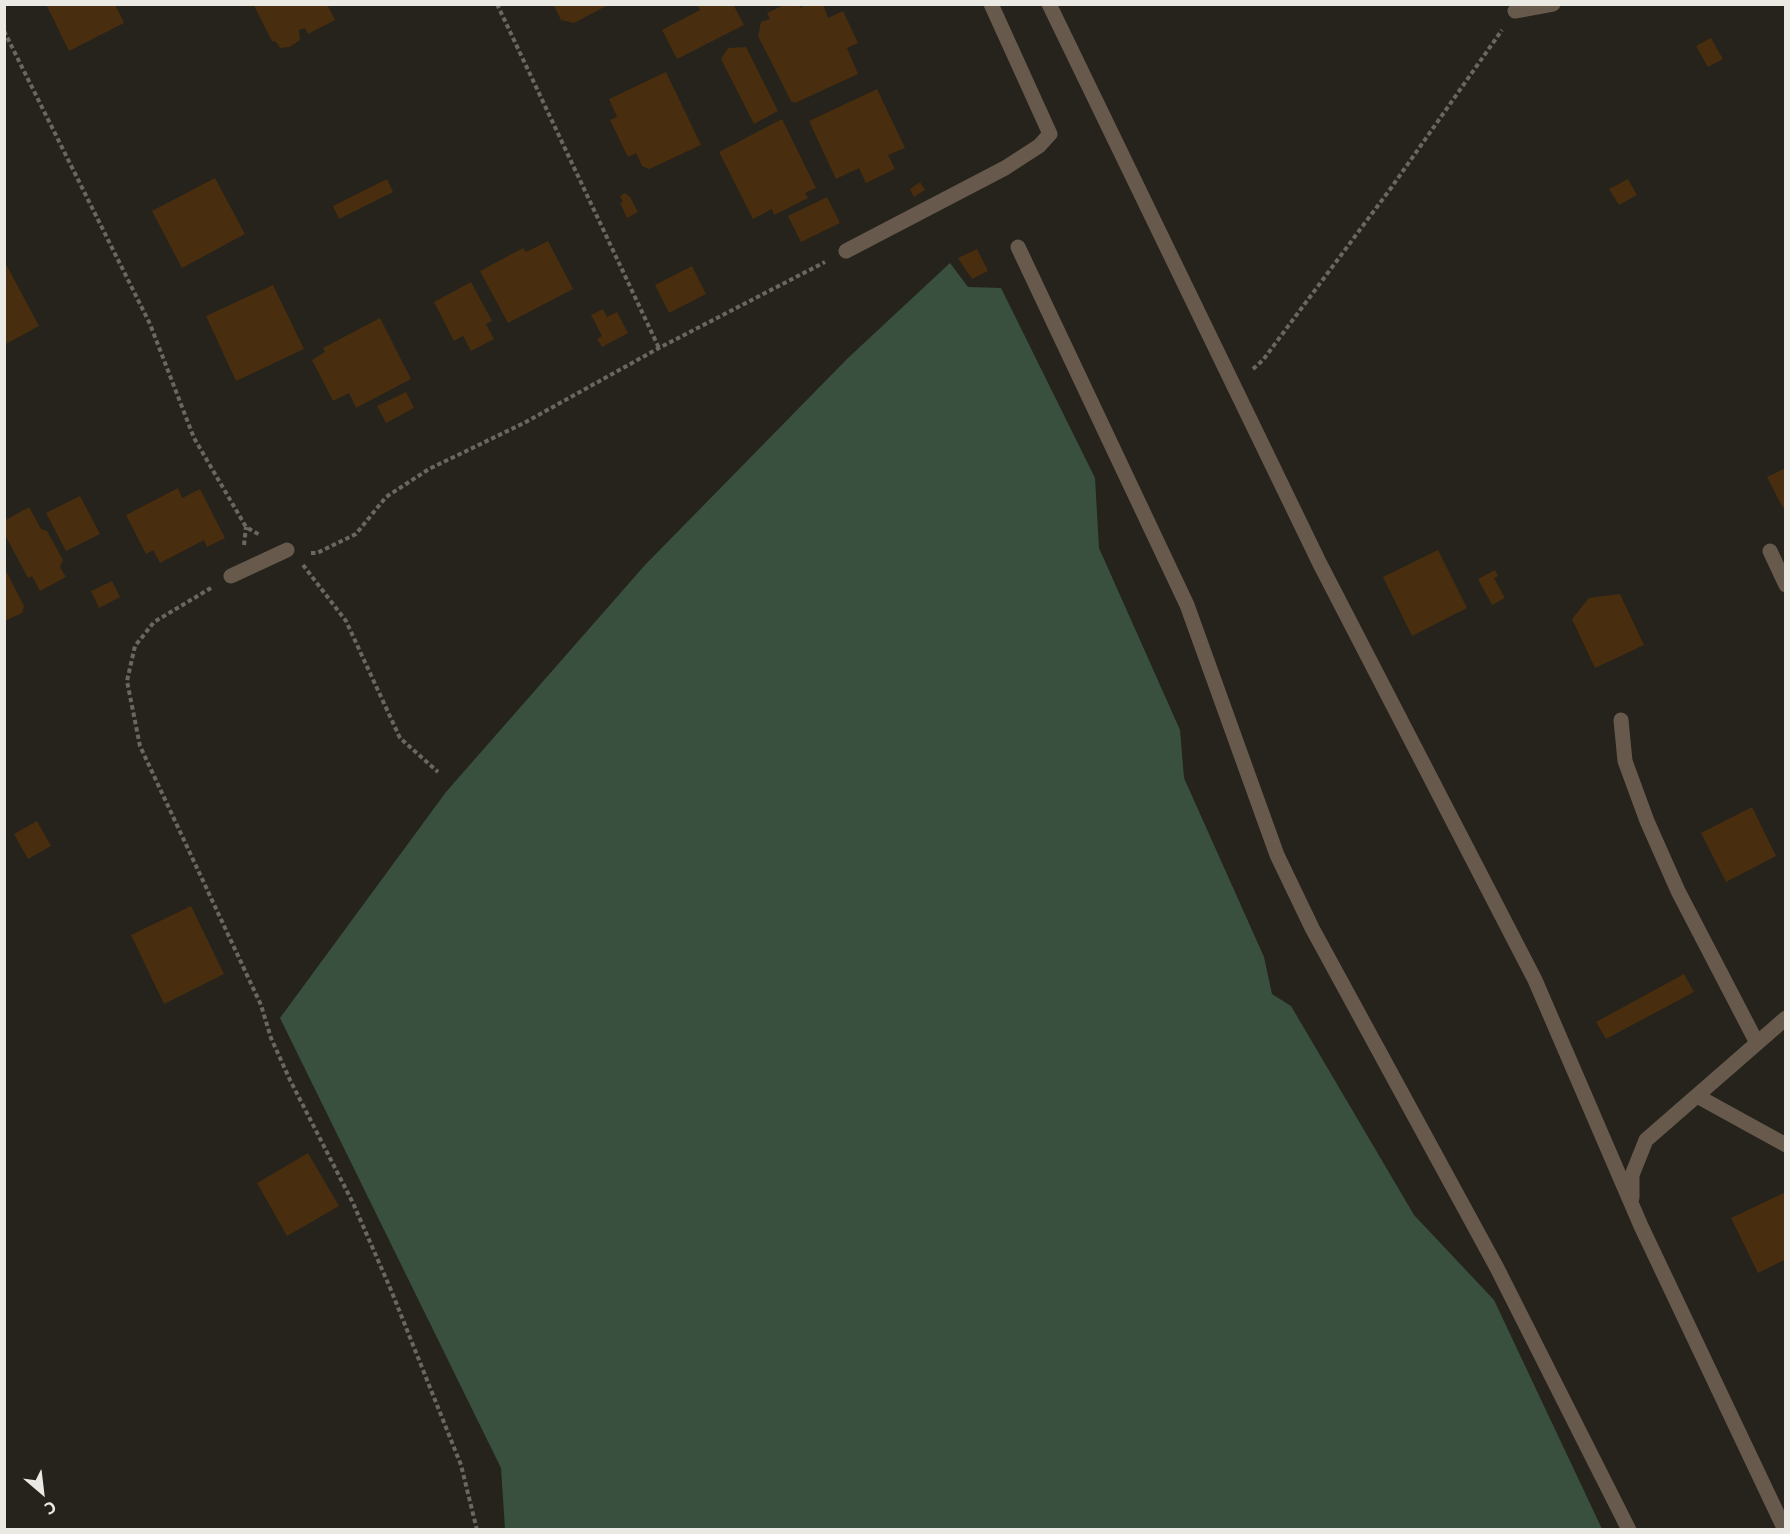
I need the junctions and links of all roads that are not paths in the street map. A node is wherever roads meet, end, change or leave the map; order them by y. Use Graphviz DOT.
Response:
graph roads {
  1 [pos="991,4"];
  2 [pos="1049,4"];
  3 [pos="1553,4"];
  4 [pos="1515,11"];
  5 [pos="1018,247"];
  6 [pos="846,251"];
  7 [pos="1770,551"];
  8 [pos="292,552"];
  9 [pos="231,576"];
  10 [pos="1785,585"];
  11 [pos="1621,720"];
  12 [pos="1785,1018"];
  13 [pos="1757,1043"];
  14 [pos="1697,1096"];
  15 [pos="1785,1145"];
  16 [pos="1632,1204"];
  17 [pos="1629,1530"];
  18 [pos="1785,1530"];
  1 -- 6 [label="street"];
  2 -- 16 [label="street"];
  3 -- 4 [label="street"];
  5 -- 17 [label="street"];
  7 -- 10 [label="street"];
  8 -- 9 [label="street"];
  11 -- 13 [label="street"];
  12 -- 13 [label="street"];
  13 -- 14 [label="street"];
  14 -- 15 [label="street"];
  14 -- 16 [label="street"];
  16 -- 18 [label="street"];
}
